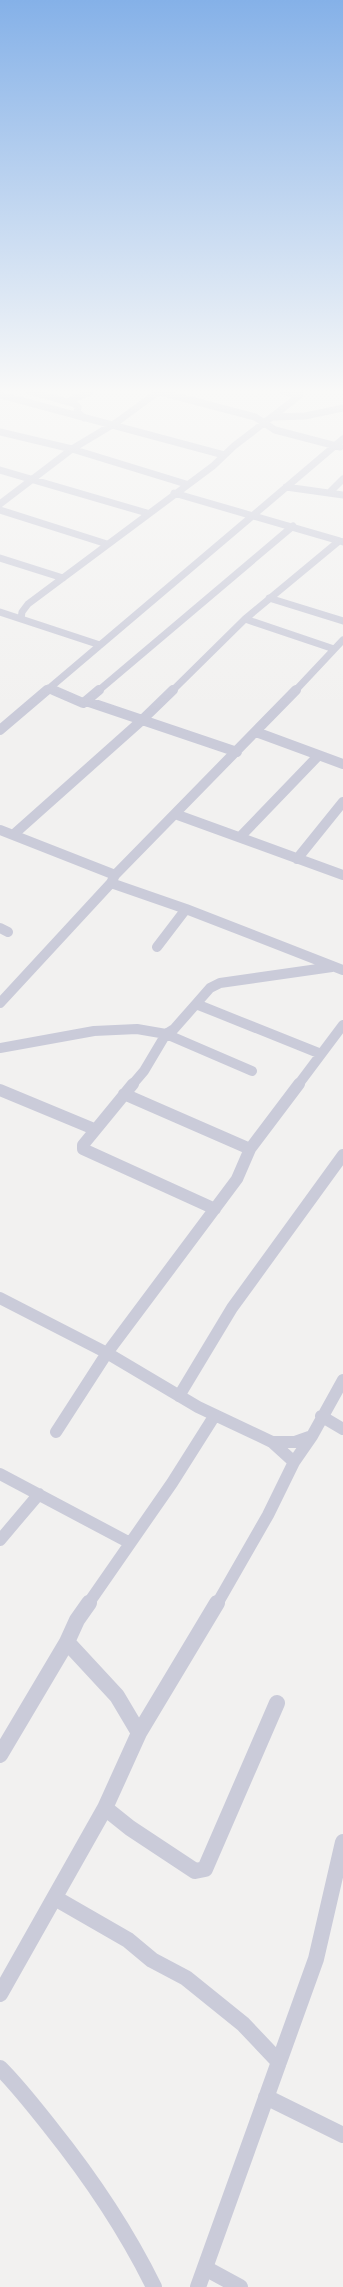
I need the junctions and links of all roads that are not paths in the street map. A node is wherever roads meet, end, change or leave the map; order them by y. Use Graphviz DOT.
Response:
graph roads {
  1 [pos="95,498"];
  2 [pos="168,498"];
  3 [pos="191,498"];
  4 [pos="273,498"];
  5 [pos="0,510"];
  6 [pos="147,513"];
  7 [pos="252,515"];
  8 [pos="293,526"];
  9 [pos="341,541"];
  10 [pos="107,544"];
  11 [pos="0,558"];
  12 [pos="63,578"];
  13 [pos="269,598"];
  14 [pos="0,612"];
  15 [pos="21,619"];
  16 [pos="245,619"];
  17 [pos="343,621"];
  18 [pos="343,640"];
  19 [pos="100,645"];
  20 [pos="334,649"];
  21 [pos="48,688"];
  22 [pos="86,701"];
  23 [pos="141,721"];
  24 [pos="0,730"];
  25 [pos="256,732"];
  26 [pos="238,752"];
  27 [pos="318,756"];
  28 [pos="342,762"];
  29 [pos="343,802"];
  30 [pos="175,814"];
  31 [pos="0,830"];
  32 [pos="13,835"];
  33 [pos="241,836"];
  34 [pos="297,859"];
  35 [pos="343,875"];
  36 [pos="113,879"];
  37 [pos="186,909"];
  38 [pos="157,947"];
  39 [pos="339,969"];
  40 [pos="0,1003"];
  41 [pos="196,1004"];
  42 [pos="343,1025"];
  43 [pos="166,1034"];
  44 [pos="0,1048"];
  45 [pos="321,1054"];
  46 [pos="252,1071"];
  47 [pos="0,1090"];
  48 [pos="124,1094"];
  49 [pos="94,1129"];
  50 [pos="250,1149"];
  51 [pos="343,1156"];
  52 [pos="215,1209"];
  53 [pos="0,1298"];
  54 [pos="107,1353"];
  55 [pos="343,1380"];
  56 [pos="179,1396"];
  57 [pos="216,1415"];
  58 [pos="321,1416"];
  59 [pos="343,1429"];
  60 [pos="56,1432"];
  61 [pos="312,1436"];
  62 [pos="272,1442"];
  63 [pos="294,1462"];
  64 [pos="0,1474"];
  65 [pos="39,1494"];
  66 [pos="0,1540"];
  67 [pos="130,1543"];
  68 [pos="67,1642"];
  69 [pos="277,1703"];
  70 [pos="139,1733"];
  71 [pos="0,1755"];
  72 [pos="105,1808"];
  73 [pos="343,1842"];
  74 [pos="55,1898"];
  75 [pos="0,1994"];
  76 [pos="279,2062"];
  77 [pos="0,2068"];
  78 [pos="266,2097"];
  79 [pos="343,2135"];
  80 [pos="205,2268"];
  81 [pos="154,2287"];
  82 [pos="198,2287"];
  83 [pos="240,2287"];
  1 -- 6 [label="street"];
  2 -- 6 [label="street"];
  3 -- 7 [label="street"];
  4 -- 7 [label="street"];
  5 -- 10 [label="street"];
  6 -- 10 [label="street"];
  7 -- 8 [label="street"];
  7 -- 19 [label="street"];
  8 -- 9 [label="street"];
  8 -- 22 [label="street"];
  9 -- 13 [label="street"];
  10 -- 12 [label="street"];
  11 -- 12 [label="street"];
  12 -- 15 [label="street"];
  13 -- 16 [label="street"];
  13 -- 17 [label="street"];
  14 -- 15 [label="street"];
  15 -- 19 [label="street"];
  16 -- 20 [label="street"];
  16 -- 23 [label="street"];
  18 -- 20 [label="street"];
  19 -- 21 [label="street"];
  20 -- 25 [label="street"];
  21 -- 22 [label="street"];
  21 -- 24 [label="street"];
  22 -- 23 [label="street"];
  23 -- 26 [label="street"];
  23 -- 32 [label="street"];
  25 -- 26 [label="street"];
  25 -- 27 [label="street"];
  26 -- 30 [label="street"];
  27 -- 28 [label="street"];
  27 -- 33 [label="street"];
  29 -- 34 [label="street"];
  30 -- 33 [label="street"];
  30 -- 36 [label="street"];
  31 -- 32 [label="street"];
  32 -- 36 [label="street"];
  33 -- 34 [label="street"];
  34 -- 35 [label="street"];
  36 -- 37 [label="street"];
  36 -- 40 [label="street"];
  37 -- 38 [label="street"];
  37 -- 39 [label="street"];
  39 -- 41 [label="street"];
  41 -- 43 [label="street"];
  41 -- 45 [label="street"];
  42 -- 45 [label="street"];
  43 -- 44 [label="street"];
  43 -- 46 [label="street"];
  43 -- 48 [label="street"];
  45 -- 50 [label="street"];
  47 -- 49 [label="street"];
  48 -- 49 [label="street"];
  48 -- 50 [label="street"];
  49 -- 52 [label="street"];
  50 -- 52 [label="street"];
  51 -- 56 [label="street"];
  52 -- 54 [label="street"];
  53 -- 54 [label="street"];
  54 -- 56 [label="street"];
  54 -- 60 [label="street"];
  55 -- 58 [label="street"];
  56 -- 57 [label="street"];
  57 -- 62 [label="street"];
  57 -- 67 [label="street"];
  58 -- 59 [label="street"];
  58 -- 61 [label="street"];
  61 -- 62 [label="street"];
  61 -- 63 [label="street"];
  62 -- 63 [label="street"];
  63 -- 70 [label="street"];
  64 -- 65 [label="street"];
  65 -- 66 [label="street"];
  65 -- 67 [label="street"];
  67 -- 68 [label="street"];
  68 -- 70 [label="street"];
  68 -- 71 [label="street"];
  69 -- 72 [label="street"];
  70 -- 72 [label="street"];
  72 -- 74 [label="street"];
  73 -- 76 [label="street"];
  74 -- 75 [label="street"];
  74 -- 76 [label="street"];
  76 -- 78 [label="street"];
  77 -- 81 [label="street"];
  78 -- 79 [label="street"];
  78 -- 80 [label="street"];
  80 -- 82 [label="street"];
  80 -- 83 [label="street"];
}
